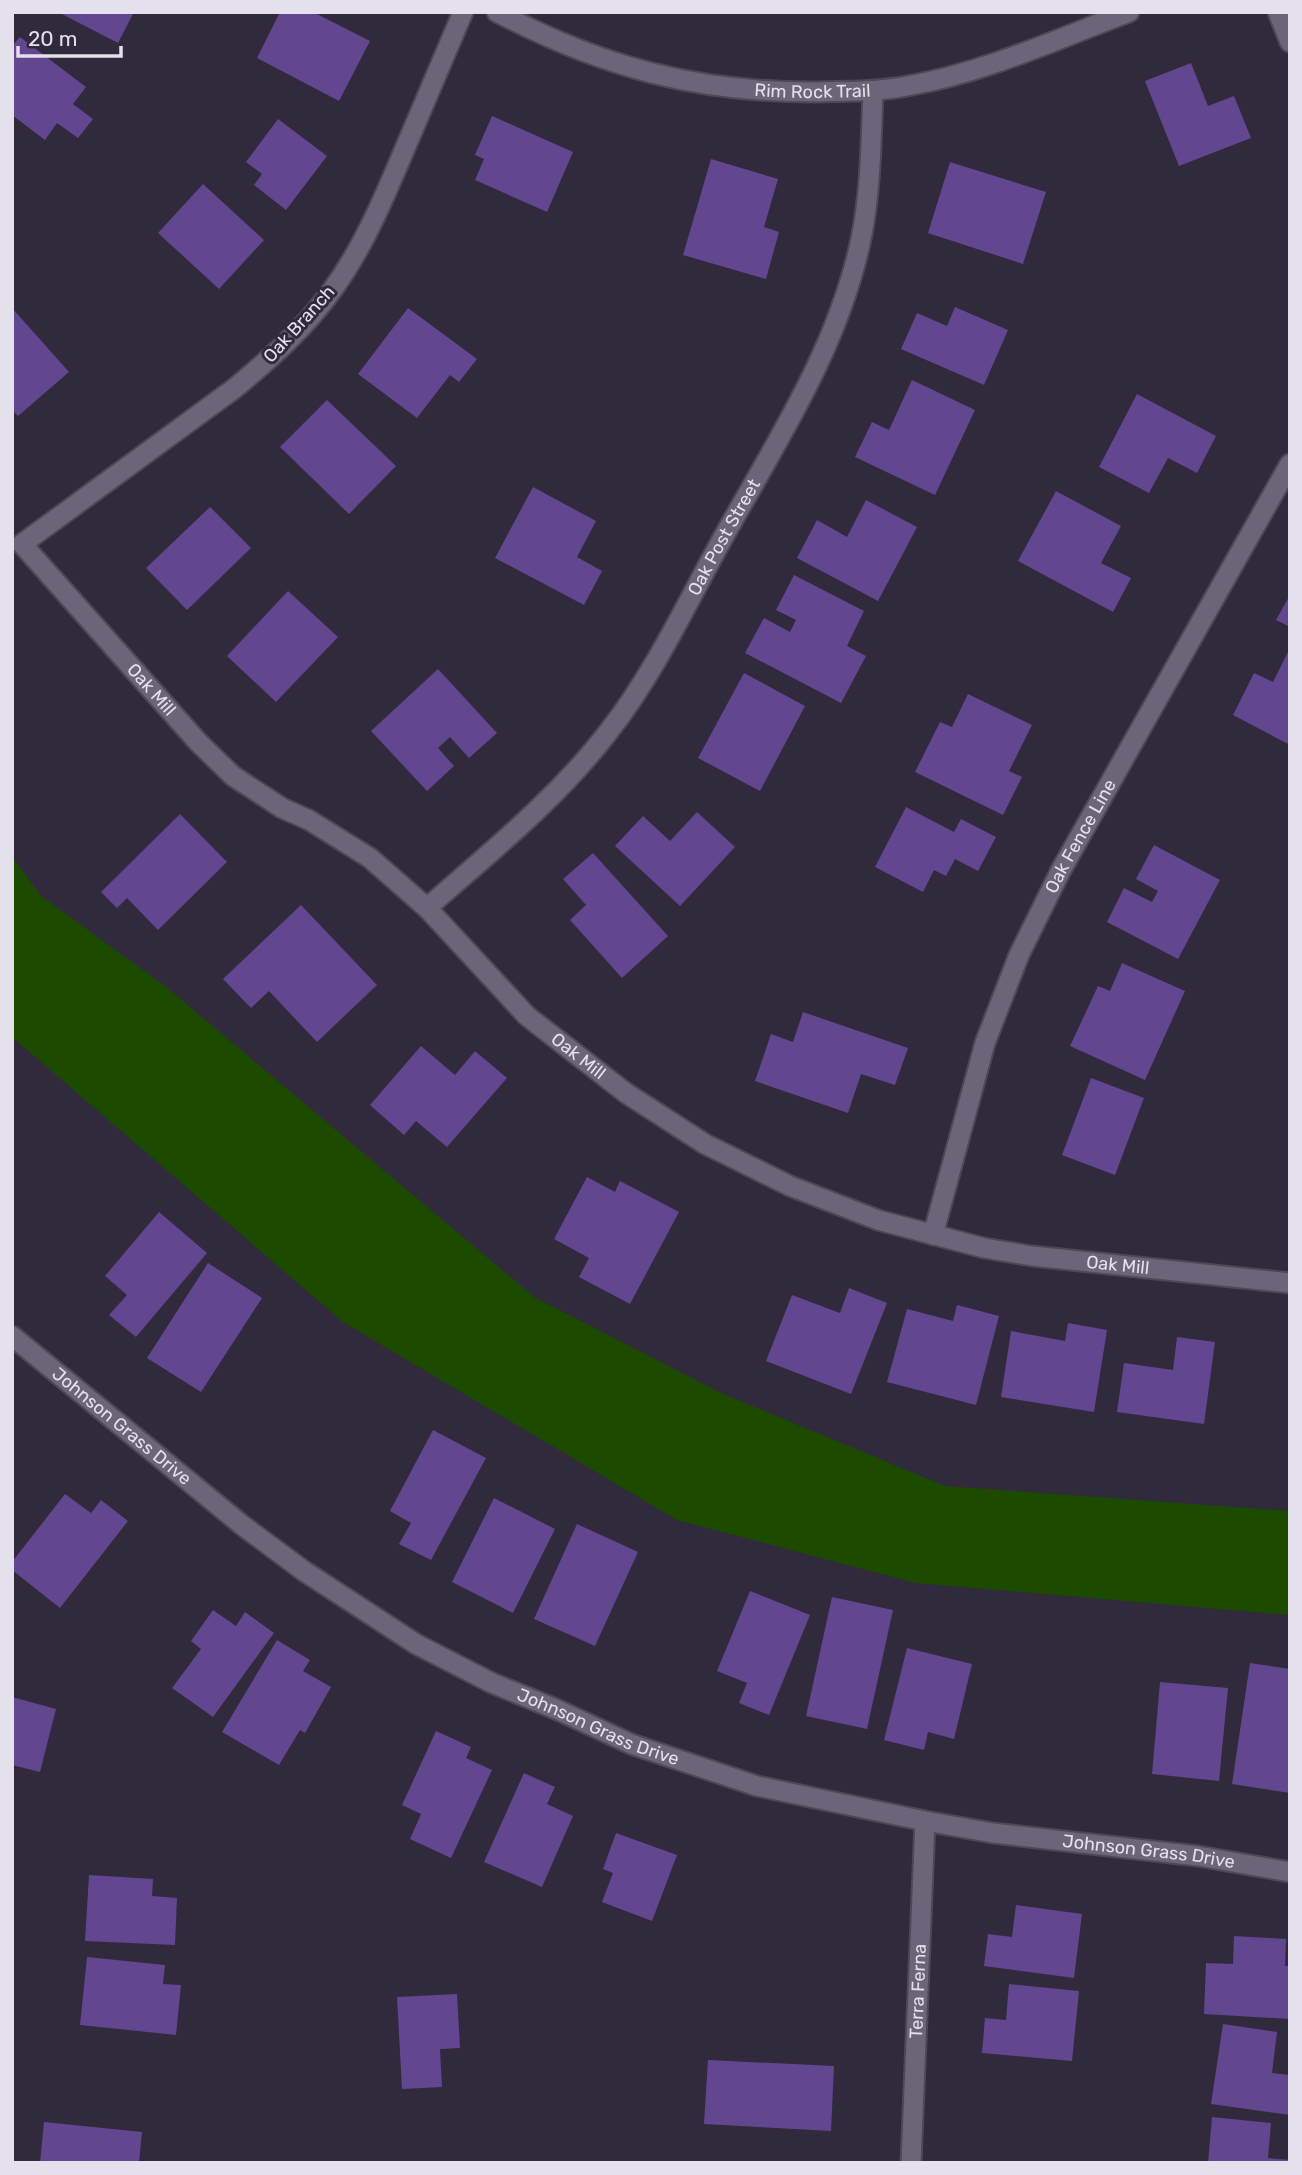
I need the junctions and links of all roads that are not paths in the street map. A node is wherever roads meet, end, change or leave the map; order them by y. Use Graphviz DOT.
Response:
graph roads {
  1 [pos="463,12"];
  2 [pos="497,12"];
  3 [pos="1129,12"];
  4 [pos="1278,12"];
  5 [pos="1290,42"];
  6 [pos="873,91"];
  7 [pos="1290,464"];
  8 [pos="22,544"];
  9 [pos="427,908"];
  10 [pos="933,1235"];
  11 [pos="1290,1283"];
  12 [pos="12,1336"];
  13 [pos="925,1821"];
  14 [pos="1290,1872"];
  15 [pos="911,2163"];
  1 -- 8 [label="street, Oak Branch"];
  2 -- 6 [label="street, Rim Rock Trail"];
  3 -- 6 [label="street, Rim Rock Trail"];
  4 -- 5 [label="street"];
  6 -- 9 [label="street, Oak Post Street"];
  7 -- 10 [label="street, Oak Fence Line"];
  8 -- 9 [label="street, Oak Mill"];
  9 -- 10 [label="street, Oak Mill"];
  10 -- 11 [label="street, Oak Mill"];
  12 -- 13 [label="street, Johnson Grass Drive"];
  13 -- 14 [label="street, Johnson Grass Drive"];
  13 -- 15 [label="street, Terra Ferna"];
}
